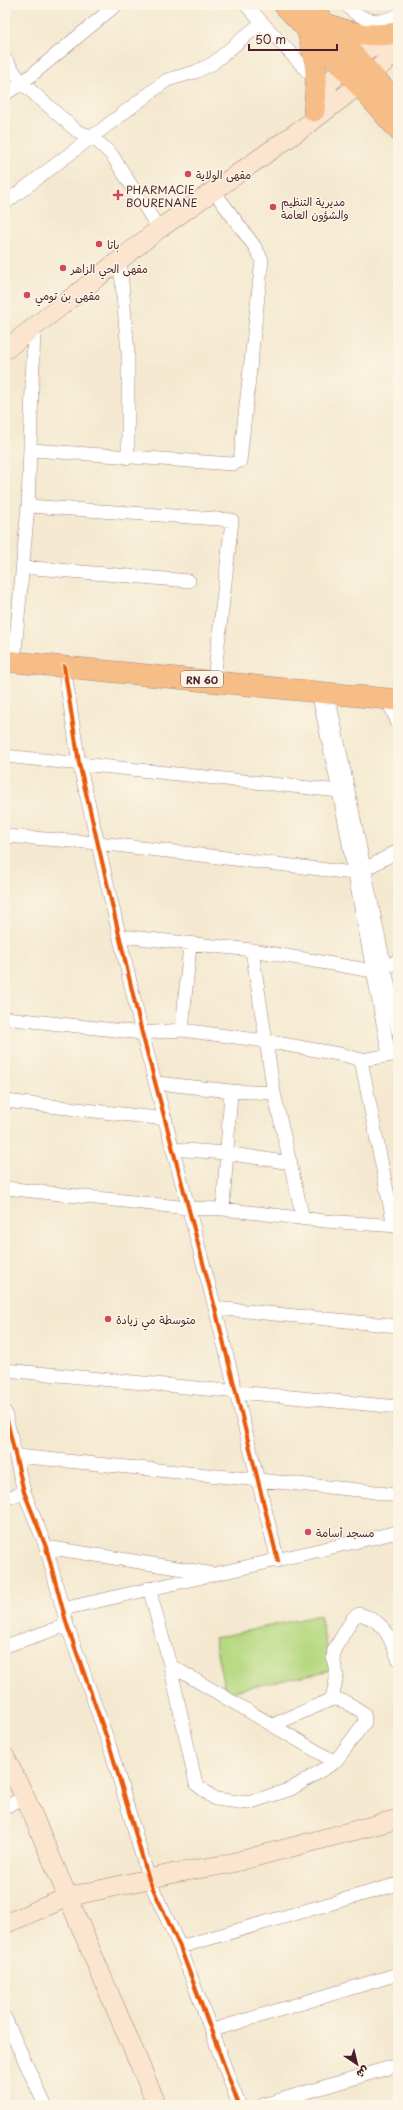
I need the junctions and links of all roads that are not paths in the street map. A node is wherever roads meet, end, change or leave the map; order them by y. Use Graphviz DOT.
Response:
graph roads {
  1 [pos="116,5"];
  2 [pos="246,5"];
  3 [pos="284,5"];
  4 [pos="309,5"];
  5 [pos="346,5"];
  6 [pos="398,15"];
  7 [pos="261,22"];
  8 [pos="317,27"];
  9 [pos="398,34"];
  10 [pos="398,50"];
  11 [pos="5,59"];
  12 [pos="350,62"];
  13 [pos="317,73"];
  14 [pos="365,80"];
  15 [pos="22,83"];
  16 [pos="5,94"];
  17 [pos="398,104"];
  18 [pos="310,118"];
  19 [pos="398,130"];
  20 [pos="92,138"];
  21 [pos="214,190"];
  22 [pos="5,203"];
  23 [pos="159,229"];
  24 [pos="120,259"];
  25 [pos="34,329"];
  26 [pos="5,350"];
  27 [pos="31,450"];
  28 [pos="128,458"];
  29 [pos="28,506"];
  30 [pos="22,567"];
  31 [pos="189,581"];
  32 [pos="10,661"];
  33 [pos="64,666"];
  34 [pos="214,680"];
  35 [pos="323,693"];
  36 [pos="392,700"];
  37 [pos="398,723"];
  38 [pos="5,756"];
  39 [pos="79,763"];
  40 [pos="344,790"];
  41 [pos="5,836"];
  42 [pos="99,843"];
  43 [pos="398,851"];
  44 [pos="359,871"];
  45 [pos="120,936"];
  46 [pos="190,944"];
  47 [pos="252,950"];
  48 [pos="398,960"];
  49 [pos="379,969"];
  50 [pos="5,1018"];
  51 [pos="182,1030"];
  52 [pos="398,1031"];
  53 [pos="142,1033"];
  54 [pos="265,1041"];
  55 [pos="393,1055"];
  56 [pos="361,1060"];
  57 [pos="156,1083"];
  58 [pos="231,1091"];
  59 [pos="274,1093"];
  60 [pos="5,1101"];
  61 [pos="166,1119"];
  62 [pos="172,1149"];
  63 [pos="226,1153"];
  64 [pos="291,1163"];
  65 [pos="5,1188"];
  66 [pos="188,1208"];
  67 [pos="223,1209"];
  68 [pos="303,1218"];
  69 [pos="396,1226"];
  70 [pos="215,1308"];
  71 [pos="398,1326"];
  72 [pos="5,1370"];
  73 [pos="236,1391"];
  74 [pos="398,1407"];
  75 [pos="5,1412"];
  76 [pos="17,1456"];
  77 [pos="258,1481"];
  78 [pos="24,1492"];
  79 [pos="398,1496"];
  80 [pos="5,1499"];
  81 [pos="398,1532"];
  82 [pos="46,1547"];
  83 [pos="278,1561"];
  84 [pos="216,1574"];
  85 [pos="149,1588"];
  86 [pos="63,1609"];
  87 [pos="67,1625"];
  88 [pos="5,1646"];
  89 [pos="398,1659"];
  90 [pos="170,1666"];
  91 [pos="332,1699"];
  92 [pos="273,1725"];
  93 [pos="5,1757"];
  94 [pos="335,1762"];
  95 [pos="25,1798"];
  96 [pos="5,1807"];
  97 [pos="398,1819"];
  98 [pos="150,1880"];
  99 [pos="398,1884"];
  100 [pos="68,1897"];
  101 [pos="5,1924"];
  102 [pos="180,1947"];
  103 [pos="398,1974"];
  104 [pos="5,2018"];
  105 [pos="213,2030"];
  106 [pos="398,2065"];
  107 [pos="45,2105"];
  108 [pos="157,2105"];
  109 [pos="239,2105"];
  110 [pos="263,2105"];
  1 -- 15 [label="street"];
  2 -- 7 [label="street"];
  3 -- 8 [label="main road"];
  4 -- 8 [label="main road"];
  5 -- 6 [label="street"];
  7 -- 13 [label="street"];
  7 -- 20 [label="street"];
  8 -- 9 [label="main road"];
  8 -- 12 [label="main road"];
  8 -- 13 [label="main road"];
  9 -- 12 [label="street"];
  10 -- 14 [label="street"];
  11 -- 15 [label="street"];
  12 -- 14 [label="main road"];
  12 -- 18 [label="street"];
  13 -- 18 [label="main road"];
  14 -- 17 [label="main road"];
  14 -- 18 [label="street"];
  14 -- 19 [label="main road"];
  15 -- 16 [label="street"];
  15 -- 20 [label="street"];
  18 -- 21 [label="street"];
  20 -- 22 [label="street"];
  20 -- 23 [label="street"];
  21 -- 23 [label="street"];
  21 -- 28 [label="street"];
  23 -- 24 [label="street"];
  24 -- 25 [label="street"];
  24 -- 28 [label="street"];
  25 -- 26 [label="street"];
  25 -- 27 [label="street"];
  27 -- 28 [label="street"];
  27 -- 29 [label="street"];
  29 -- 30 [label="street"];
  29 -- 34 [label="street"];
  30 -- 31 [label="street"];
  30 -- 32 [label="street"];
  32 -- 33 [label="main road, RN 60"];
  33 -- 34 [label="main road, RN 60"];
  33 -- 39 [label="street"];
  34 -- 35 [label="main road, RN 60"];
  35 -- 36 [label="main road, RN 60"];
  35 -- 40 [label="street"];
  36 -- 37 [label="street"];
  38 -- 39 [label="street"];
  39 -- 40 [label="street"];
  39 -- 42 [label="street"];
  40 -- 44 [label="street"];
  41 -- 42 [label="street"];
  42 -- 44 [label="street"];
  42 -- 45 [label="street"];
  43 -- 44 [label="street"];
  44 -- 49 [label="street"];
  45 -- 46 [label="street"];
  45 -- 53 [label="street"];
  46 -- 47 [label="street"];
  46 -- 51 [label="street"];
  47 -- 49 [label="street"];
  47 -- 54 [label="street"];
  48 -- 49 [label="street"];
  49 -- 52 [label="street"];
  49 -- 55 [label="street"];
  50 -- 53 [label="street"];
  51 -- 53 [label="street"];
  51 -- 54 [label="street"];
  53 -- 57 [label="street"];
  54 -- 56 [label="street"];
  54 -- 59 [label="street"];
  55 -- 56 [label="street"];
  56 -- 69 [label="street"];
  57 -- 58 [label="street"];
  57 -- 61 [label="street"];
  58 -- 59 [label="street"];
  58 -- 63 [label="street"];
  59 -- 64 [label="street"];
  60 -- 61 [label="street"];
  61 -- 62 [label="street"];
  62 -- 63 [label="street"];
  62 -- 66 [label="street"];
  63 -- 64 [label="street"];
  63 -- 67 [label="street"];
  64 -- 68 [label="street"];
  65 -- 66 [label="street"];
  66 -- 67 [label="street"];
  66 -- 70 [label="street"];
  67 -- 68 [label="street"];
  68 -- 69 [label="street"];
  70 -- 71 [label="street"];
  70 -- 73 [label="street"];
  72 -- 73 [label="street"];
  73 -- 74 [label="street"];
  73 -- 77 [label="street"];
  75 -- 76 [label="street"];
  76 -- 77 [label="street"];
  76 -- 78 [label="street"];
  77 -- 79 [label="street"];
  77 -- 83 [label="street"];
  78 -- 80 [label="street"];
  78 -- 82 [label="street"];
  81 -- 83 [label="street"];
  82 -- 84 [label="street"];
  82 -- 86 [label="street"];
  83 -- 84 [label="street"];
  84 -- 85 [label="street"];
  85 -- 86 [label="street"];
  85 -- 90 [label="street"];
  86 -- 87 [label="street"];
  87 -- 88 [label="street"];
  87 -- 98 [label="street"];
  89 -- 91 [label="street"];
  90 -- 92 [label="street"];
  90 -- 94 [label="street"];
  91 -- 92 [label="street"];
  91 -- 94 [label="street"];
  92 -- 94 [label="street"];
  93 -- 95 [label="street"];
  95 -- 96 [label="street"];
  95 -- 100 [label="street"];
  97 -- 98 [label="street"];
  98 -- 100 [label="street"];
  98 -- 102 [label="street"];
  99 -- 102 [label="street"];
  100 -- 101 [label="street"];
  100 -- 108 [label="street"];
  102 -- 105 [label="street"];
  103 -- 105 [label="street"];
  104 -- 107 [label="street"];
  105 -- 109 [label="street"];
  106 -- 110 [label="street"];
}
